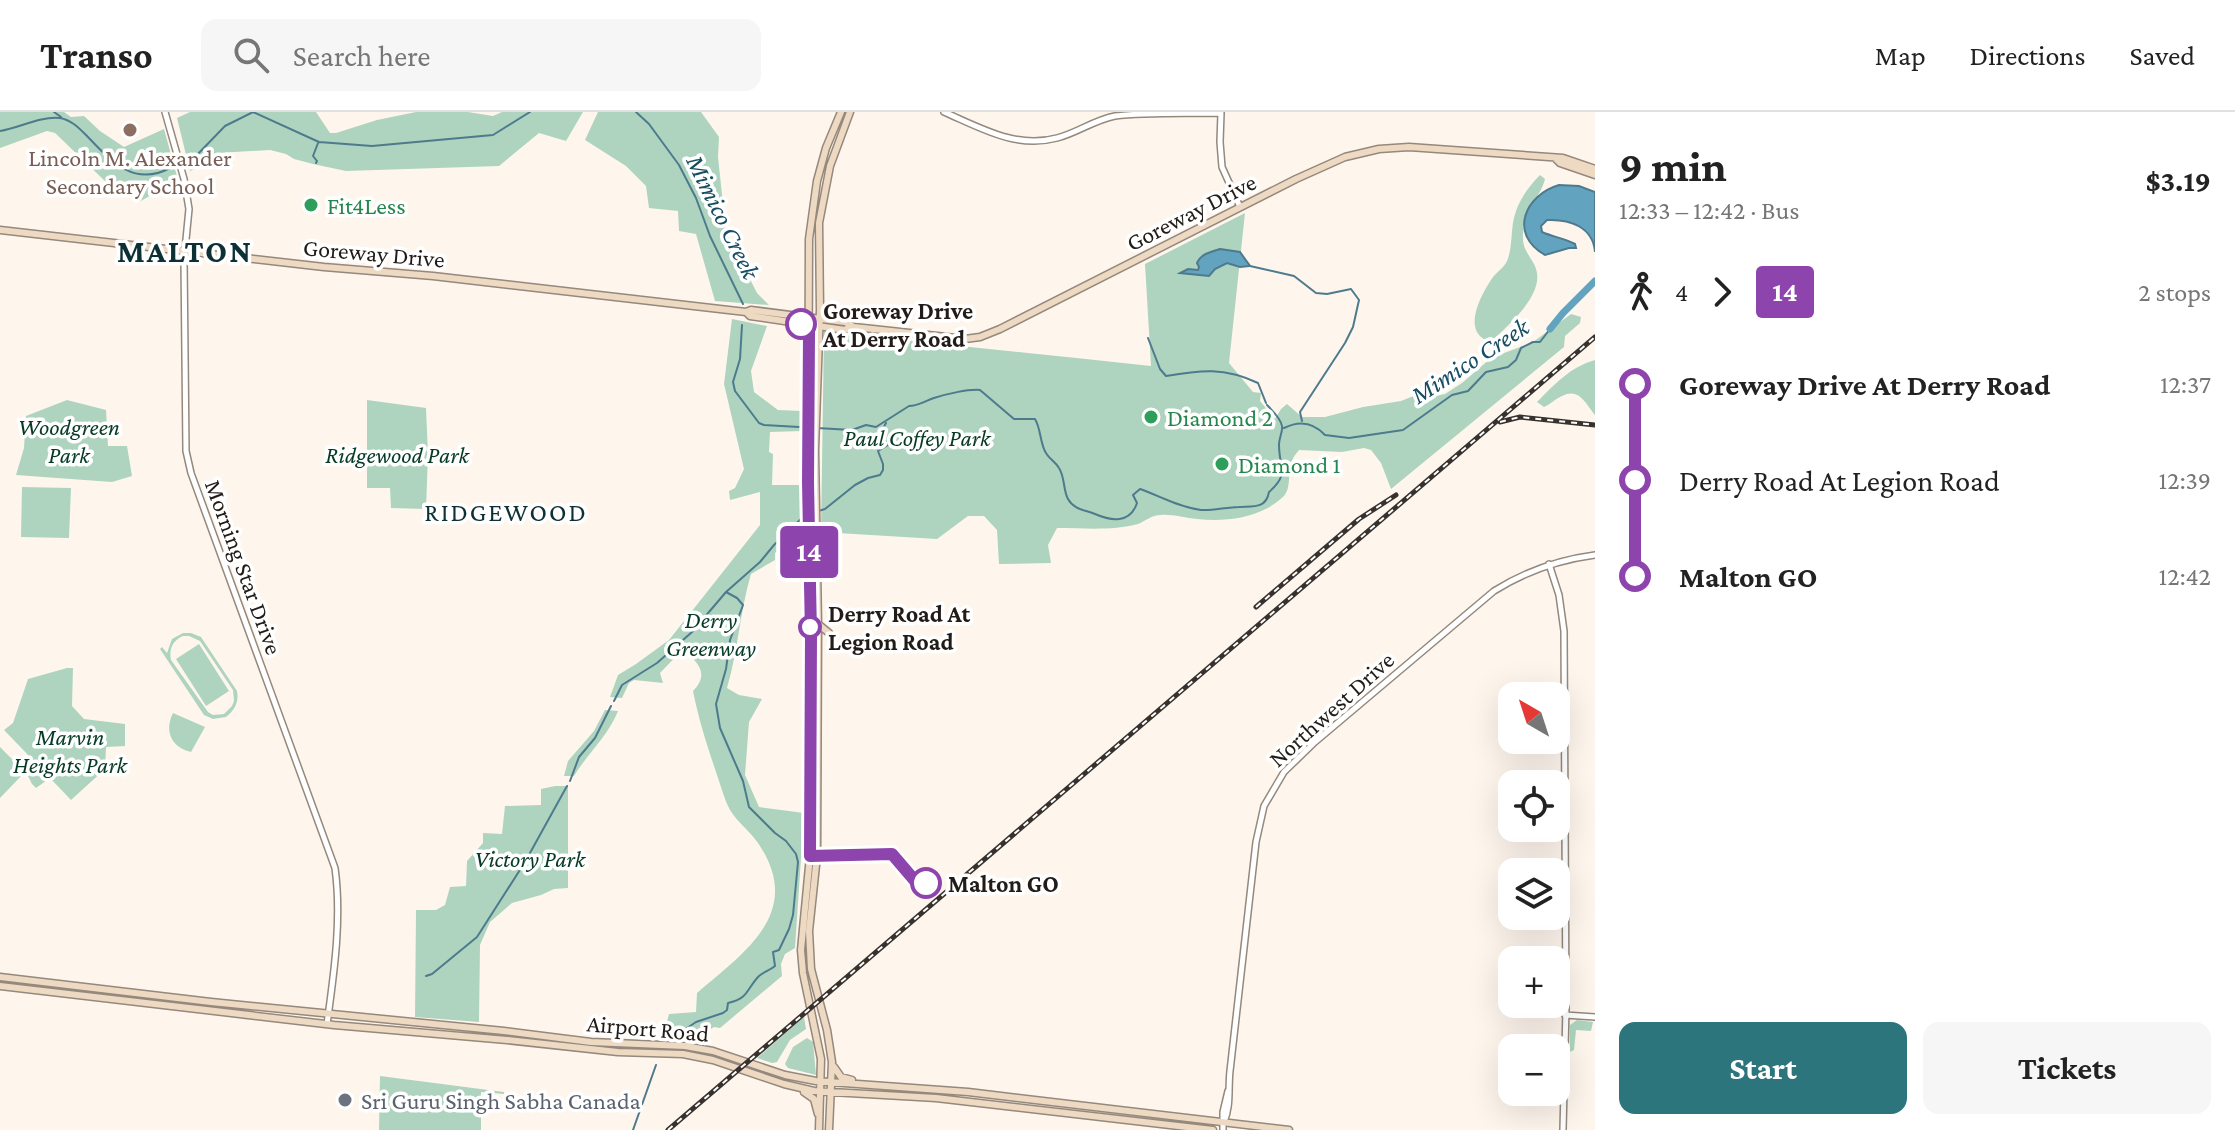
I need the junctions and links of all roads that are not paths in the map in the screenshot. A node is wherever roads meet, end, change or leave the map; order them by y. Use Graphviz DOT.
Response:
graph roads {
  1 [pos="165,112"];
  2 [pos="841,112"];
  3 [pos="850,112"];
  4 [pos="944,112"];
  5 [pos="1221,113"];
  6 [pos="1595,172"];
  7 [pos="1240,207"];
  8 [pos="0,230"];
  9 [pos="185,251"];
  10 [pos="746,312"];
  11 [pos="809,317"];
  12 [pos="819,318"];
  13 [pos="809,325"];
  14 [pos="851,326"];
  15 [pos="819,327"];
  16 [pos="812,388"];
  17 [pos="812,522"];
  18 [pos="1595,555"];
  19 [pos="1549,564"];
  20 [pos="818,624"];
  21 [pos="829,633"];
  22 [pos="1565,946"];
  23 [pos="3,977"];
  24 [pos="3,987"];
  25 [pos="328,1014"];
  26 [pos="1570,1015"];
  27 [pos="1595,1017"];
  28 [pos="1565,1018"];
  29 [pos="378,1019"];
  30 [pos="327,1024"];
  31 [pos="420,1024"];
  32 [pos="378,1029"];
  33 [pos="421,1033"];
  34 [pos="831,1054"];
  35 [pos="822,1081"];
  36 [pos="832,1082"];
  37 [pos="871,1084"];
  38 [pos="798,1088"];
  39 [pos="821,1092"];
  40 [pos="832,1093"];
  41 [pos="871,1095"];
  42 [pos="821,1118"];
  43 [pos="1224,1126"];
  44 [pos="829,1128"];
  45 [pos="1562,1129"];
  46 [pos="819,1130"];
  47 [pos="1213,1130"];
  48 [pos="1289,1130"];
  1 -- 9 [label="street, Morning Star Drive"];
  2 -- 11 [label="main road"];
  3 -- 12 [label="main road"];
  4 -- 5 [label="street"];
  5 -- 7 [label="street"];
  6 -- 7 [label="main road, Goreway Drive"];
  7 -- 14 [label="main road, Goreway Drive"];
  8 -- 9 [label="main road, Goreway Drive"];
  9 -- 10 [label="main road, Goreway Drive"];
  9 -- 25 [label="street, Morning Star Drive"];
  10 -- 11 [label="main road, Goreway Drive"];
  10 -- 13 [label="main road, Goreway Drive"];
  11 -- 12 [label="main road, Goreway Drive"];
  11 -- 13 [label="main road"];
  12 -- 14 [label="main road, Goreway Drive"];
  12 -- 15 [label="main road"];
  13 -- 15 [label="main road, Goreway Drive"];
  13 -- 16 [label="main road"];
  14 -- 15 [label="main road, Goreway Drive"];
  15 -- 16 [label="main road"];
  16 -- 17 [label="main road"];
  17 -- 20 [label="main road"];
  17 -- 35 [label="main road"];
  18 -- 19 [label="street, Northwest Drive"];
  19 -- 22 [label="street"];
  19 -- 43 [label="street, Northwest Drive"];
  20 -- 21 [label="main road"];
  20 -- 34 [label="main road"];
  23 -- 24 [label="main road"];
  23 -- 25 [label="main road, Airport Road"];
  24 -- 30 [label="main road, Airport Road"];
  25 -- 29 [label="main road, Airport Road"];
  25 -- 30 [label="street, Morning Star Drive"];
  26 -- 27 [label="street"];
  28 -- 45 [label="street"];
  29 -- 31 [label="main road, Airport Road"];
  29 -- 32 [label="main road"];
  30 -- 32 [label="main road, Airport Road"];
  31 -- 33 [label="main road"];
  31 -- 35 [label="main road, Airport Road"];
  32 -- 33 [label="main road, Airport Road"];
  33 -- 38 [label="main road, Airport Road"];
  34 -- 36 [label="main road"];
  34 -- 37 [label="main road"];
  35 -- 36 [label="main road, Airport Road"];
  35 -- 39 [label="main road"];
  36 -- 37 [label="main road, Airport Road"];
  36 -- 40 [label="main road"];
  37 -- 43 [label="main road, Airport Road"];
  38 -- 39 [label="main road, Airport Road"];
  38 -- 42 [label="main road"];
  39 -- 40 [label="main road, Airport Road"];
  39 -- 42 [label="main road"];
  40 -- 41 [label="main road, Airport Road"];
  40 -- 44 [label="main road"];
  41 -- 44 [label="main road"];
  41 -- 47 [label="main road, Airport Road"];
  42 -- 46 [label="main road"];
  43 -- 48 [label="main road, Airport Road"];
}
